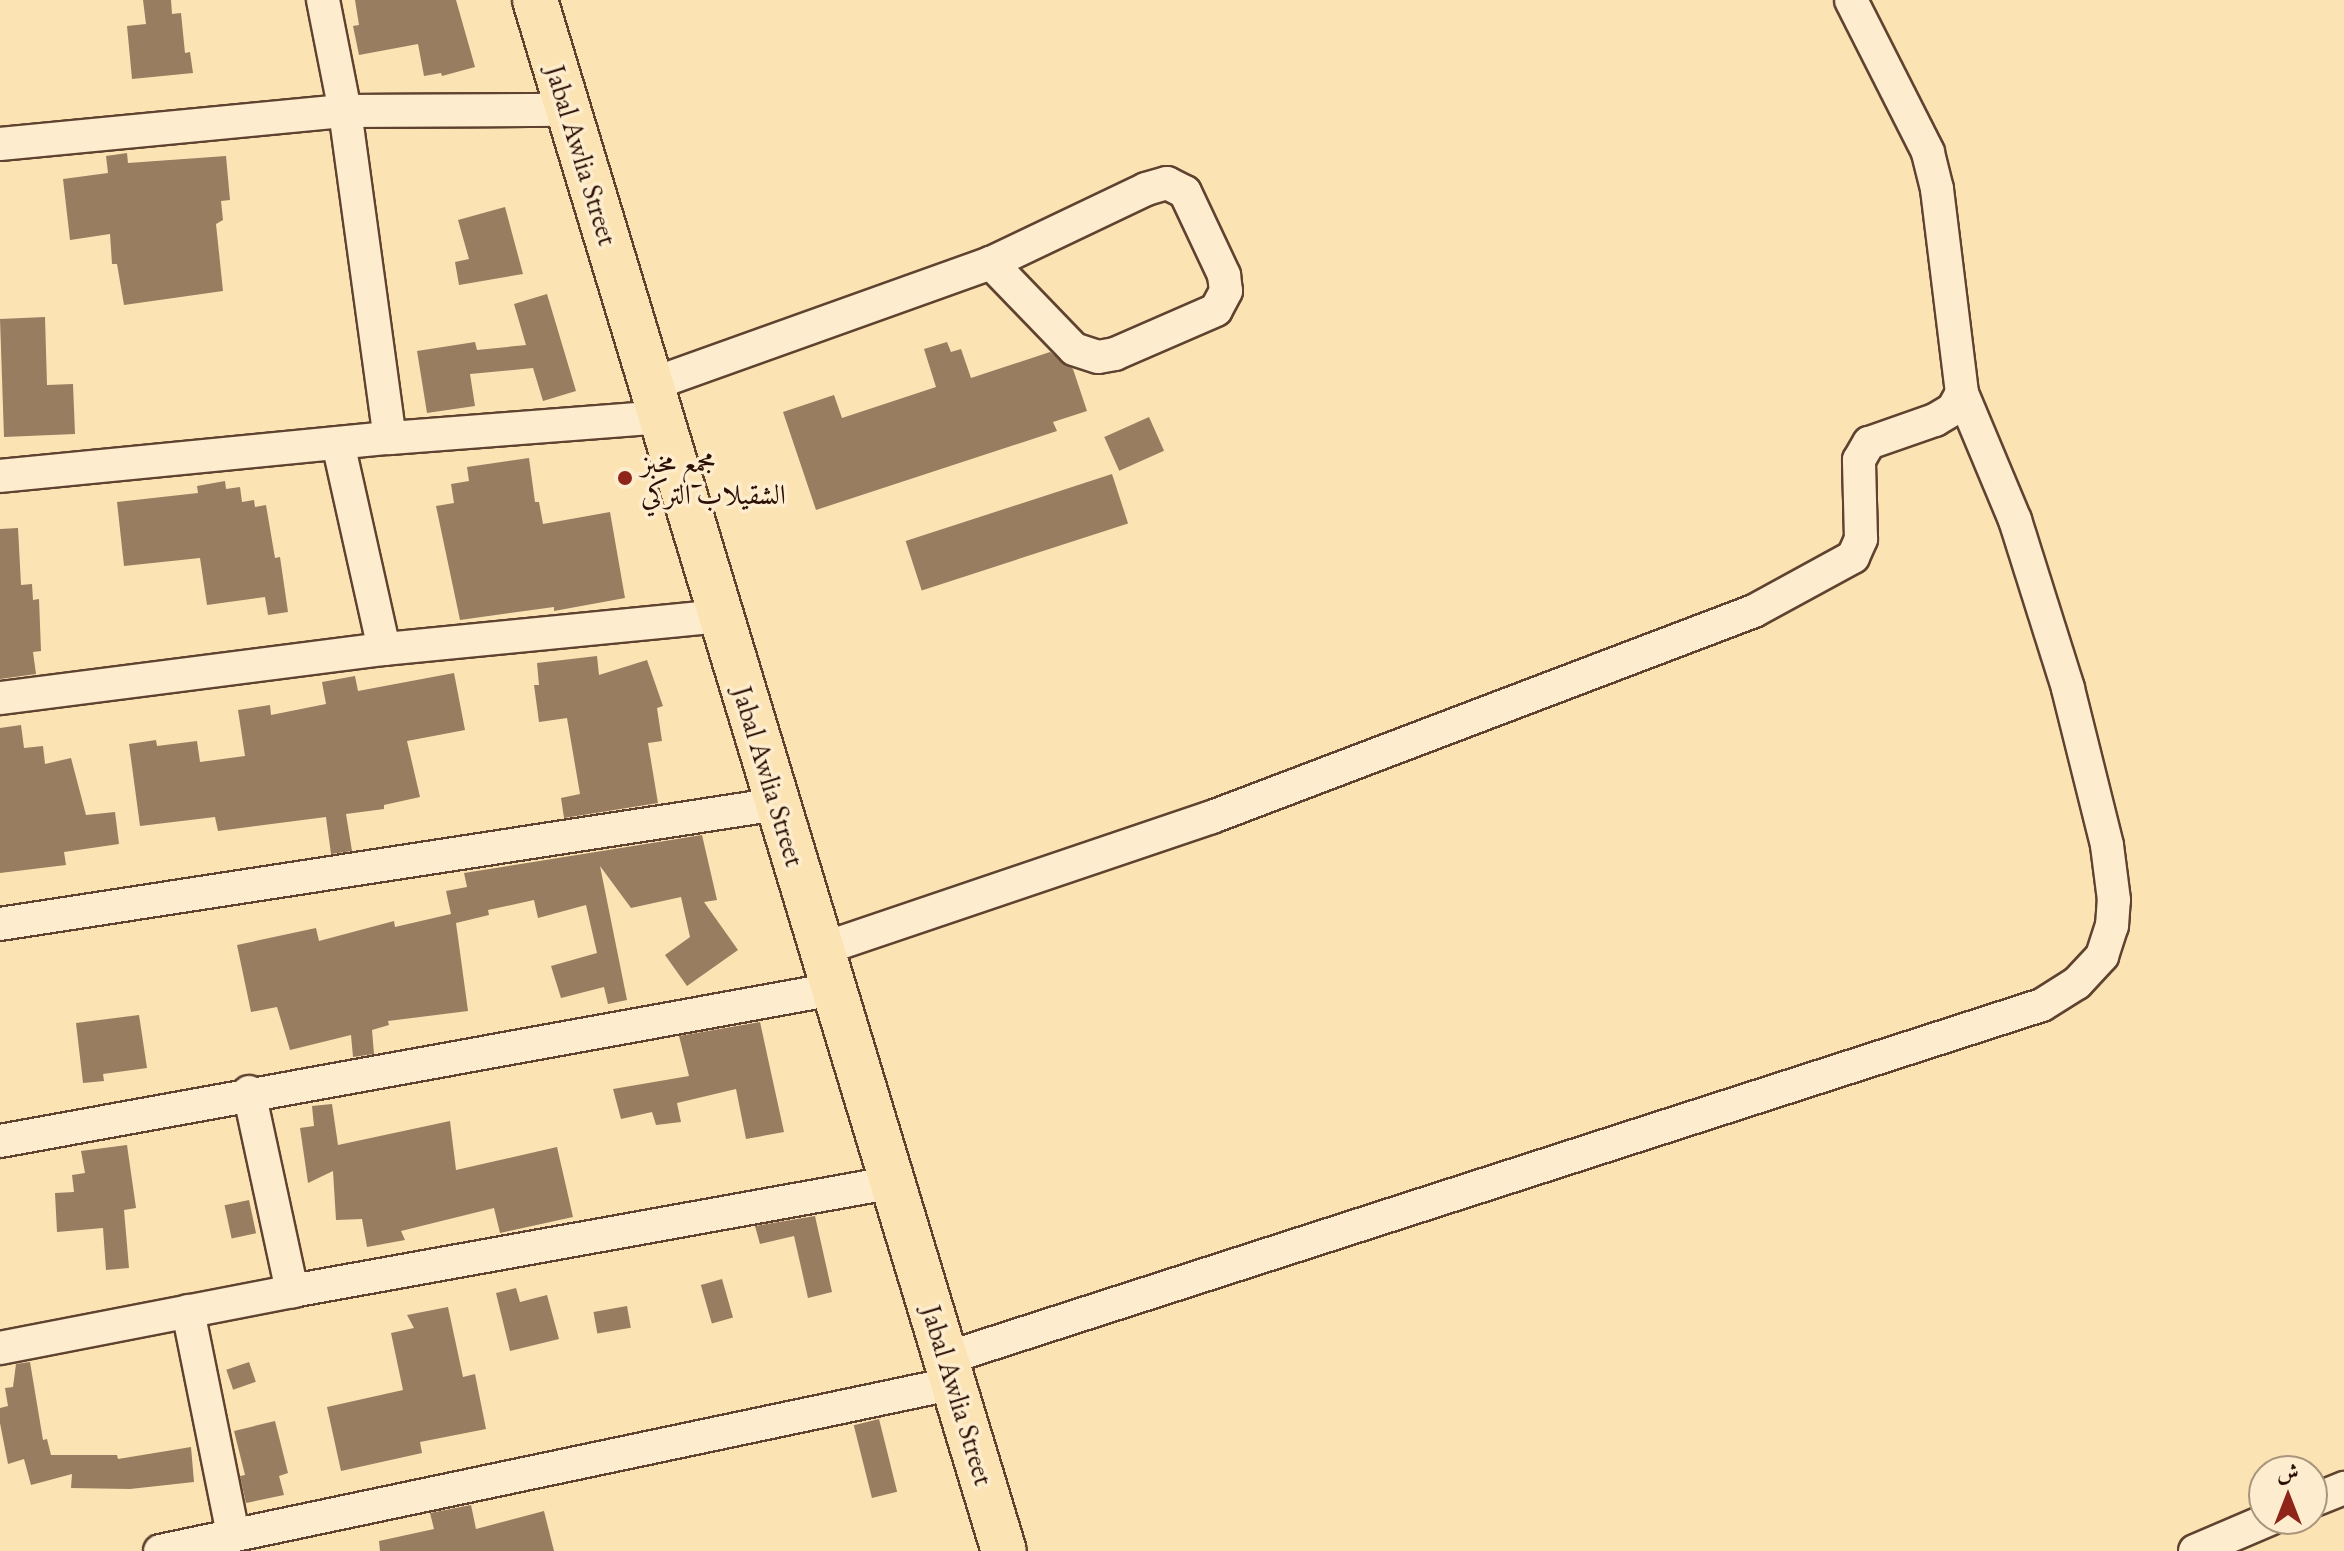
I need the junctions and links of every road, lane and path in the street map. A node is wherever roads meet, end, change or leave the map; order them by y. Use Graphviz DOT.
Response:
graph roads {
  1 [pos="323,0"];
  2 [pos="535,0"];
  3 [pos="1851,0"];
  4 [pos="569,110"];
  5 [pos="345,111"];
  6 [pos="0,144"];
  7 [pos="991,263"];
  8 [pos="1962,393"];
  9 [pos="655,401"];
  10 [pos="390,438"];
  11 [pos="338,443"];
  12 [pos="0,476"];
  13 [pos="720,616"];
  14 [pos="384,649"];
  15 [pos="0,698"];
  16 [pos="778,804"];
  17 [pos="0,924"];
  18 [pos="828,969"];
  19 [pos="249,1092"];
  20 [pos="0,1141"];
  21 [pos="894,1182"];
  22 [pos="292,1291"];
  23 [pos="188,1311"];
  24 [pos="0,1348"];
  25 [pos="951,1370"];
  26 [pos="2248,1528"];
  27 [pos="233,1535"];
  28 [pos="160,1551"];
  29 [pos="1004,1551"];
  30 [pos="2195,1551"];
  1 -- 5 [label="street"];
  2 -- 4 [label="highway, Jabal Awlia Street"];
  3 -- 8 [label="street"];
  4 -- 5 [label="street"];
  4 -- 9 [label="highway, Jabal Awlia Street"];
  5 -- 6 [label="street"];
  5 -- 10 [label="street"];
  7 -- 7 [label="street"];
  7 -- 9 [label="street"];
  8 -- 18 [label="street"];
  8 -- 25 [label="street"];
  9 -- 10 [label="street"];
  9 -- 13 [label="highway, Jabal Awlia Street"];
  10 -- 11 [label="street"];
  11 -- 12 [label="street"];
  11 -- 14 [label="street"];
  13 -- 14 [label="street"];
  13 -- 16 [label="highway, Jabal Awlia Street"];
  14 -- 15 [label="street"];
  16 -- 17 [label="street"];
  16 -- 18 [label="highway, Jabal Awlia Street"];
  18 -- 19 [label="street"];
  18 -- 21 [label="highway, Jabal Awlia Street"];
  19 -- 20 [label="street"];
  19 -- 22 [label="street"];
  21 -- 22 [label="street"];
  21 -- 25 [label="highway, Jabal Awlia Street"];
  22 -- 23 [label="street"];
  23 -- 24 [label="street"];
  23 -- 27 [label="street"];
  25 -- 27 [label="street"];
  25 -- 29 [label="highway, Jabal Awlia Street"];
  26 -- 30 [label="street"];
  27 -- 28 [label="street"];
}
